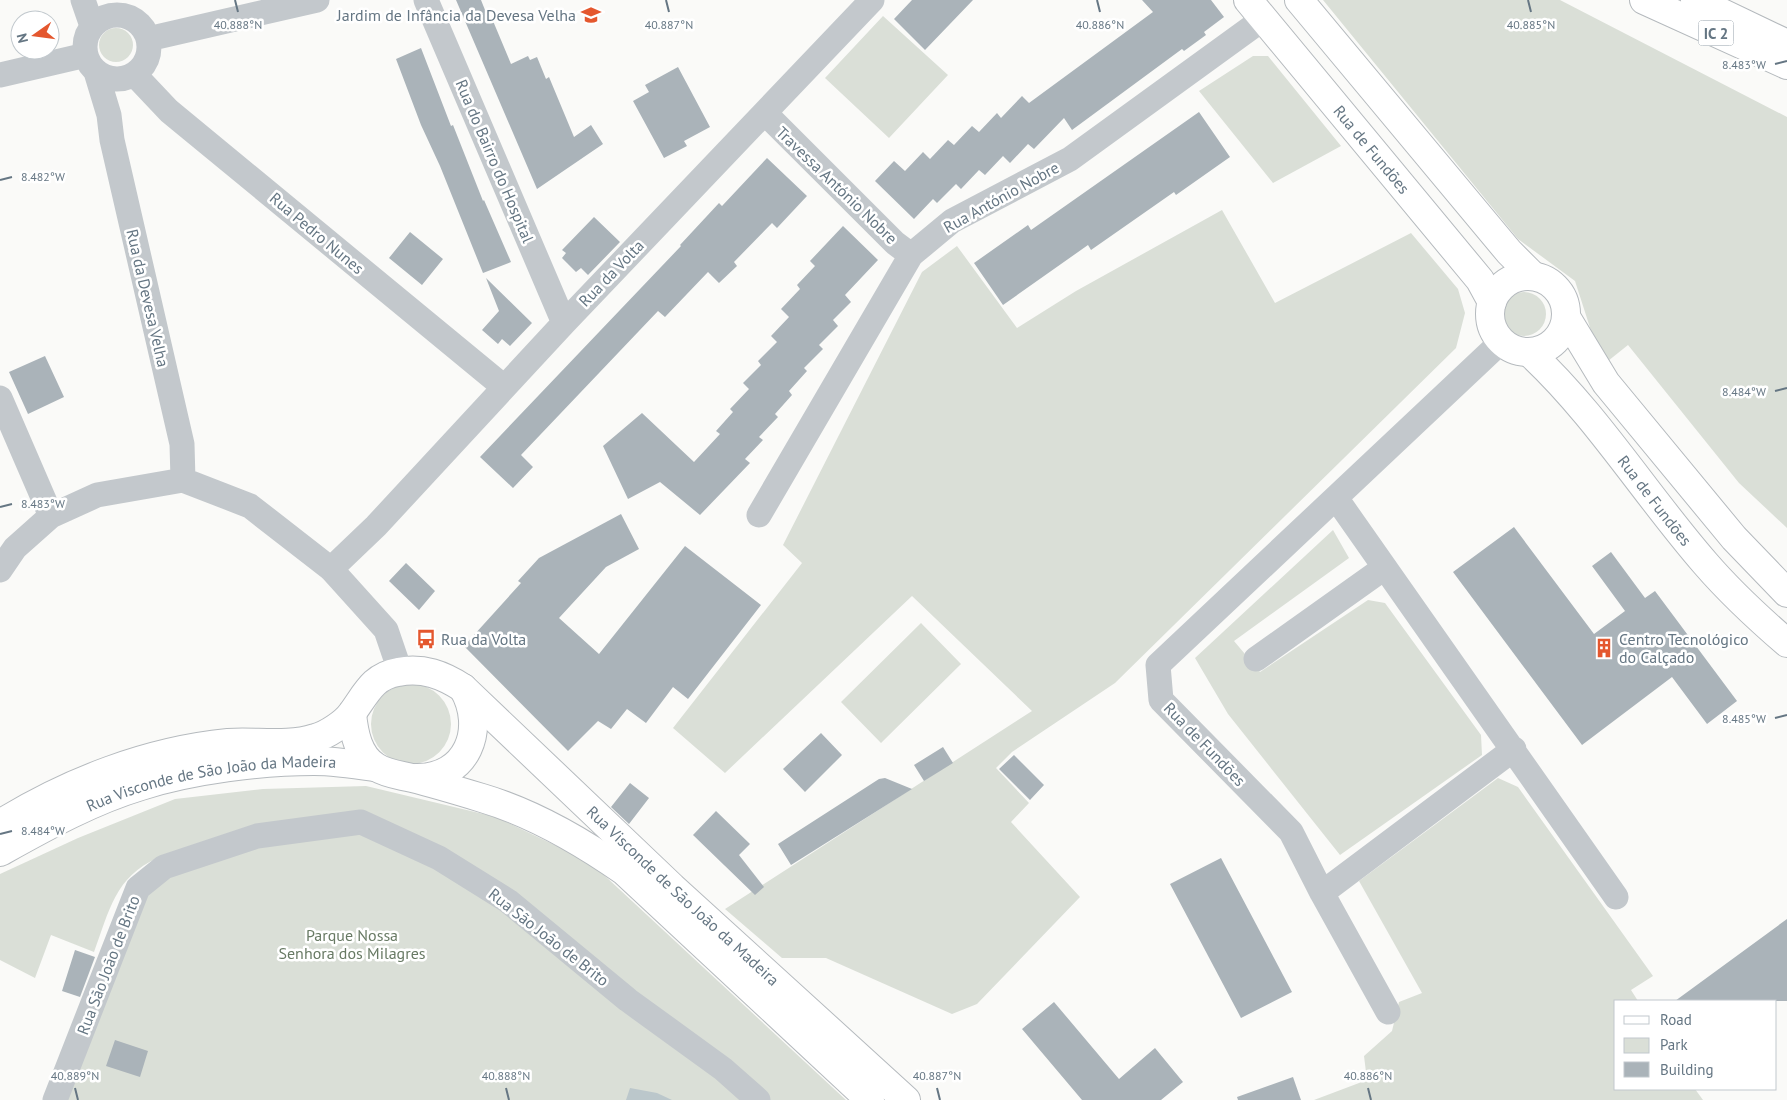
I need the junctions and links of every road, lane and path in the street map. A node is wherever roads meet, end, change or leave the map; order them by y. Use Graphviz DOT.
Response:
graph roads {
  1 [pos="83,0"];
  2 [pos="317,0"];
  3 [pos="426,0"];
  4 [pos="872,0"];
  5 [pos="1299,0"];
  6 [pos="1644,0"];
  7 [pos="1695,0"];
  8 [pos="132,8"];
  9 [pos="1255,10"];
  10 [pos="92,26"];
  11 [pos="148,39"];
  12 [pos="1787,44"];
  13 [pos="91,63"];
  14 [pos="1787,65"];
  15 [pos="0,74"];
  16 [pos="130,76"];
  17 [pos="765,113"];
  18 [pos="110,115"];
  19 [pos="911,255"];
  20 [pos="1533,276"];
  21 [pos="1492,302"];
  22 [pos="1566,317"];
  23 [pos="564,323"];
  24 [pos="1502,340"];
  25 [pos="1529,352"];
  26 [pos="504,388"];
  27 [pos="0,398"];
  28 [pos="183,480"];
  29 [pos="1336,498"];
  30 [pos="759,515"];
  31 [pos="51,516"];
  32 [pos="1384,568"];
  33 [pos="331,569"];
  34 [pos="0,570"];
  35 [pos="1787,593"];
  36 [pos="1787,643"];
  37 [pos="1256,659"];
  38 [pos="400,672"];
  39 [pos="463,688"];
  40 [pos="352,714"];
  41 [pos="1514,749"];
  42 [pos="374,767"];
  43 [pos="412,778"];
  44 [pos="0,824"];
  45 [pos="0,852"];
  46 [pos="1322,893"];
  47 [pos="1616,897"];
  48 [pos="1388,1012"];
  49 [pos="55,1100"];
  50 [pos="758,1100"];
  51 [pos="870,1100"];
  52 [pos="906,1100"];
  1 -- 10 [label="street"];
  2 -- 11 [label="street"];
  3 -- 23 [label="street, Rua do Bairro do Hospital"];
  4 -- 17 [label="street, Rua da Volta"];
  5 -- 20 [label="main road"];
  6 -- 14 [label="main road, IC 2"];
  7 -- 12 [label="main road, IC 2"];
  8 -- 10 [label="street"];
  8 -- 11 [label="street"];
  9 -- 19 [label="street, Rua António Nobre"];
  9 -- 21 [label="main road, Rua de Fundões"];
  10 -- 13 [label="street"];
  11 -- 16 [label="street"];
  13 -- 15 [label="street"];
  13 -- 16 [label="street"];
  13 -- 18 [label="street, Rua da Devesa Velha"];
  16 -- 18 [label="street, Rua da Devesa Velha"];
  16 -- 26 [label="street, Rua Pedro Nunes"];
  17 -- 19 [label="street, Travessa António Nobre"];
  17 -- 23 [label="street, Rua da Volta"];
  18 -- 28 [label="street, Rua da Devesa Velha"];
  19 -- 30 [label="street, Rua António Nobre"];
  20 -- 21 [label="main road"];
  20 -- 22 [label="main road"];
  21 -- 24 [label="main road, Rua de Fundões"];
  22 -- 25 [label="main road"];
  22 -- 35 [label="main road"];
  23 -- 26 [label="street, Rua da Volta"];
  24 -- 25 [label="main road, Rua de Fundões"];
  24 -- 29 [label="street, Rua de Fundões"];
  25 -- 36 [label="main road, Rua de Fundões"];
  26 -- 33 [label="street, Rua da Volta"];
  27 -- 31 [label="street"];
  28 -- 31 [label="street"];
  28 -- 33 [label="street"];
  29 -- 32 [label="street"];
  29 -- 46 [label="street, Rua de Fundões"];
  31 -- 34 [label="street"];
  32 -- 37 [label="street"];
  32 -- 41 [label="street"];
  33 -- 38 [label="street"];
  38 -- 39 [label="main road, Rua Visconde de São João da Madeira"];
  38 -- 40 [label="main road, Rua Visconde de São João da Madeira"];
  39 -- 43 [label="main road, Rua Visconde de São João da Madeira"];
  39 -- 52 [label="main road, Rua Visconde de São João da Madeira"];
  40 -- 42 [label="main road"];
  40 -- 44 [label="main road, Rua Visconde de São João da Madeira"];
  41 -- 46 [label="street"];
  41 -- 47 [label="street"];
  42 -- 43 [label="main road, Rua Visconde de São João da Madeira"];
  42 -- 45 [label="main road, Rua Visconde de São João da Madeira"];
  43 -- 51 [label="main road, Rua Visconde de São João da Madeira"];
  46 -- 48 [label="street, Rua de Fundões"];
  49 -- 50 [label="street, Rua São João de Brito"];
}
